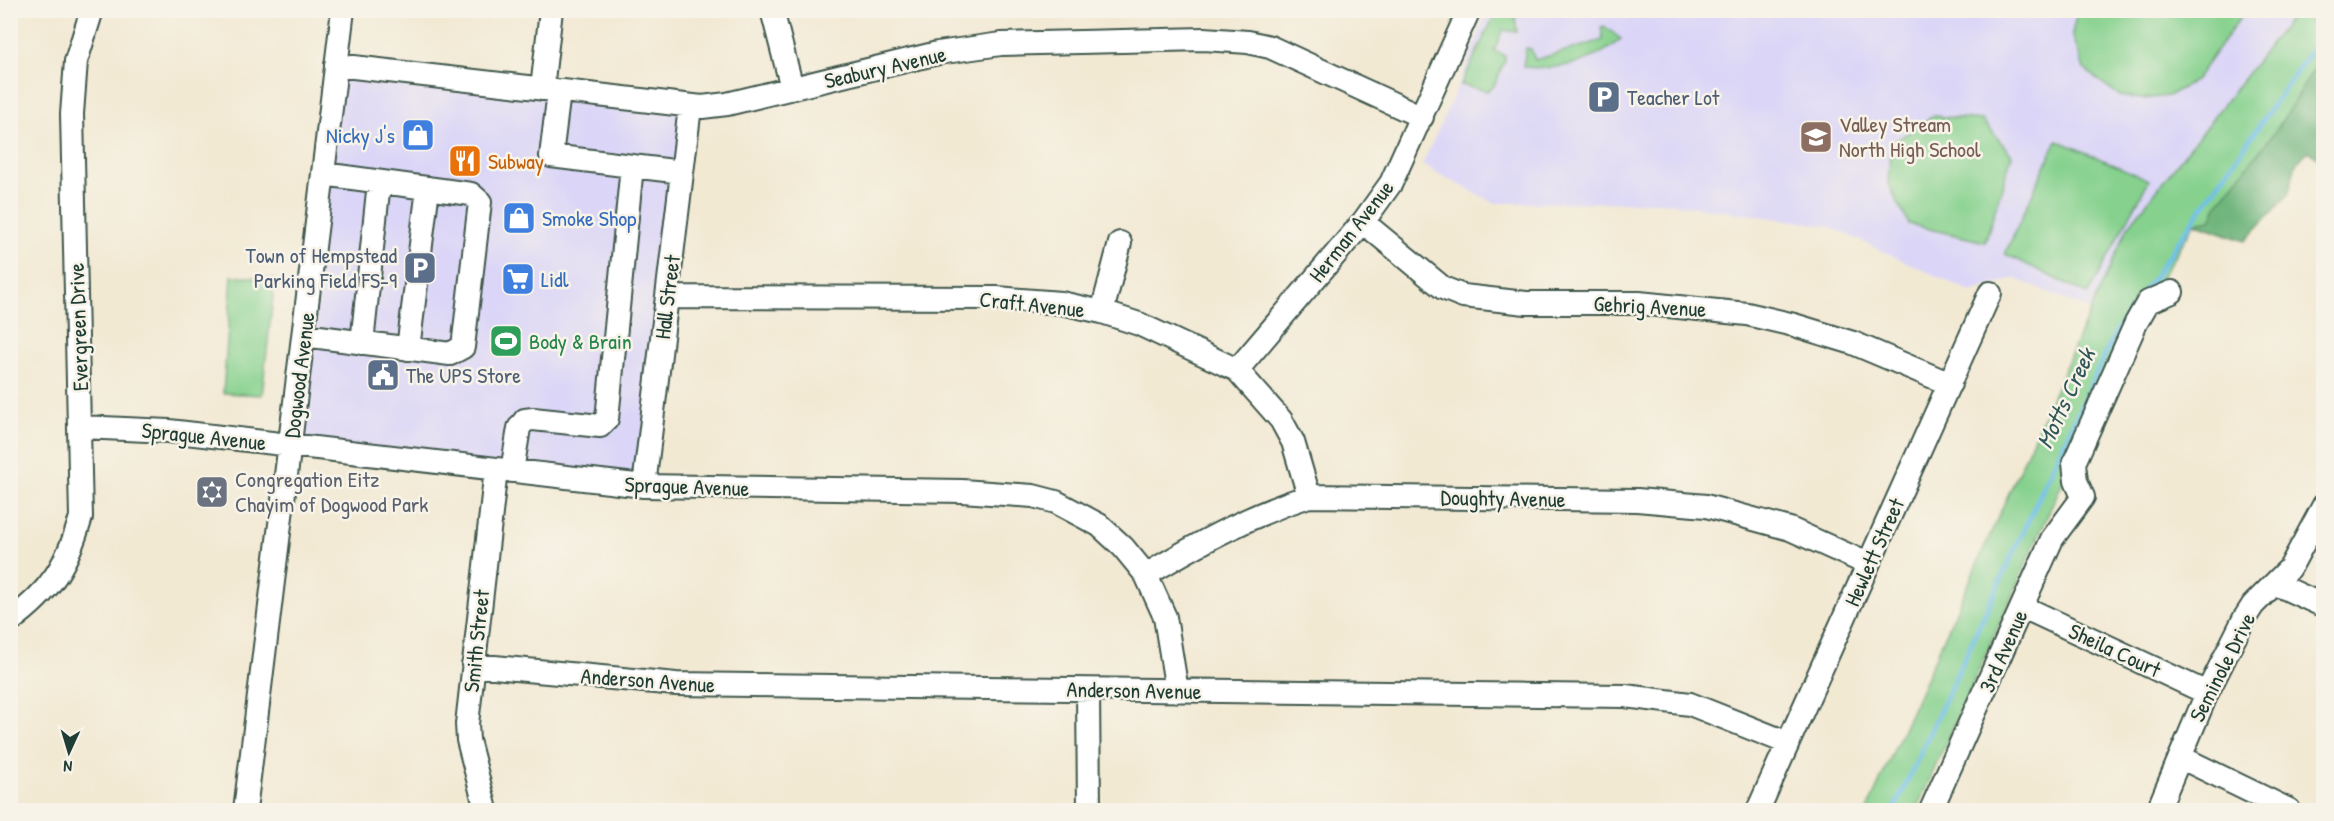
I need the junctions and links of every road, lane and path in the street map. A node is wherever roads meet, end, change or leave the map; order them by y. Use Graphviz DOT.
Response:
graph roads {
  1 [pos="92,10"];
  2 [pos="343,10"];
  3 [pos="551,10"];
  4 [pos="772,10"];
  5 [pos="1469,10"];
  6 [pos="336,65"];
  7 [pos="792,88"];
  8 [pos="550,90"];
  9 [pos="690,107"];
  10 [pos="1422,117"];
  11 [pos="632,166"];
  12 [pos="682,172"];
  13 [pos="323,174"];
  14 [pos="380,182"];
  15 [pos="428,188"];
  16 [pos="1364,222"];
  17 [pos="1120,243"];
  18 [pos="2172,292"];
  19 [pos="1990,293"];
  20 [pos="667,297"];
  21 [pos="1102,312"];
  22 [pos="304,335"];
  23 [pos="362,343"];
  24 [pos="408,349"];
  25 [pos="1237,370"];
  26 [pos="1950,384"];
  27 [pos="81,427"];
  28 [pos="290,445"];
  29 [pos="504,470"];
  30 [pos="644,486"];
  31 [pos="1309,496"];
  32 [pos="2324,505"];
  33 [pos="1868,564"];
  34 [pos="1146,575"];
  35 [pos="2276,584"];
  36 [pos="2324,606"];
  37 [pos="2023,607"];
  38 [pos="10,621"];
  39 [pos="473,665"];
  40 [pos="1088,690"];
  41 [pos="1177,691"];
  42 [pos="2207,693"];
  43 [pos="1788,743"];
  44 [pos="2180,757"];
  45 [pos="245,810"];
  46 [pos="486,810"];
  47 [pos="1089,810"];
  48 [pos="1758,810"];
  49 [pos="1931,810"];
  50 [pos="2158,810"];
  51 [pos="2289,810"];
  1 -- 27 [label="street, Evergreen Drive"];
  2 -- 6 [label="street, Dogwood Avenue"];
  3 -- 8 [label="street"];
  4 -- 7 [label="street"];
  5 -- 10 [label="street, Herman Avenue"];
  6 -- 8 [label="street, Seabury Avenue"];
  6 -- 13 [label="street, Dogwood Avenue"];
  7 -- 9 [label="street, Seabury Avenue"];
  7 -- 10 [label="street, Seabury Avenue"];
  8 -- 9 [label="street, Seabury Avenue"];
  8 -- 11 [label="street"];
  9 -- 12 [label="street, Hall Street"];
  10 -- 16 [label="street, Herman Avenue"];
  11 -- 12 [label="street"];
  11 -- 29 [label="street, Smith Street"];
  12 -- 20 [label="street, Hall Street"];
  13 -- 14 [label="street"];
  13 -- 22 [label="street, Dogwood Avenue"];
  14 -- 15 [label="street"];
  14 -- 23 [label="street"];
  15 -- 24 [label="street"];
  15 -- 24 [label="street"];
  16 -- 25 [label="street, Herman Avenue"];
  16 -- 26 [label="street, Gehrig Avenue"];
  17 -- 21 [label="street"];
  18 -- 37 [label="street, 3rd Avenue"];
  19 -- 26 [label="street, Hewlett Street"];
  20 -- 21 [label="street, Craft Avenue"];
  20 -- 30 [label="street, Hall Street"];
  21 -- 25 [label="street, Craft Avenue"];
  22 -- 23 [label="street"];
  22 -- 28 [label="street, Dogwood Avenue"];
  23 -- 24 [label="street"];
  25 -- 31 [label="street, Craft Avenue"];
  26 -- 33 [label="street, Hewlett Street"];
  27 -- 28 [label="street, Sprague Avenue"];
  27 -- 38 [label="street, Evergreen Drive"];
  28 -- 29 [label="street, Sprague Avenue"];
  28 -- 45 [label="street, Dogwood Avenue"];
  29 -- 30 [label="street, Sprague Avenue"];
  29 -- 39 [label="street, Smith Street"];
  30 -- 34 [label="street, Sprague Avenue"];
  31 -- 33 [label="street, Doughty Avenue"];
  31 -- 34 [label="street, Doughty Avenue"];
  32 -- 35 [label="street, Seminole Drive"];
  33 -- 43 [label="street, Hewlett Street"];
  34 -- 41 [label="street, Sprague Avenue"];
  35 -- 36 [label="street"];
  35 -- 42 [label="street, Seminole Drive"];
  37 -- 42 [label="street, Sheila Court"];
  37 -- 49 [label="street, 3rd Avenue"];
  39 -- 40 [label="street, Anderson Avenue"];
  39 -- 46 [label="street, Smith Street"];
  40 -- 41 [label="street, Anderson Avenue"];
  40 -- 47 [label="street"];
  41 -- 43 [label="street, Anderson Avenue"];
  42 -- 44 [label="street, Seminole Drive"];
  43 -- 48 [label="street, Hewlett Street"];
  44 -- 50 [label="street, Seminole Drive"];
  44 -- 51 [label="street"];
}
